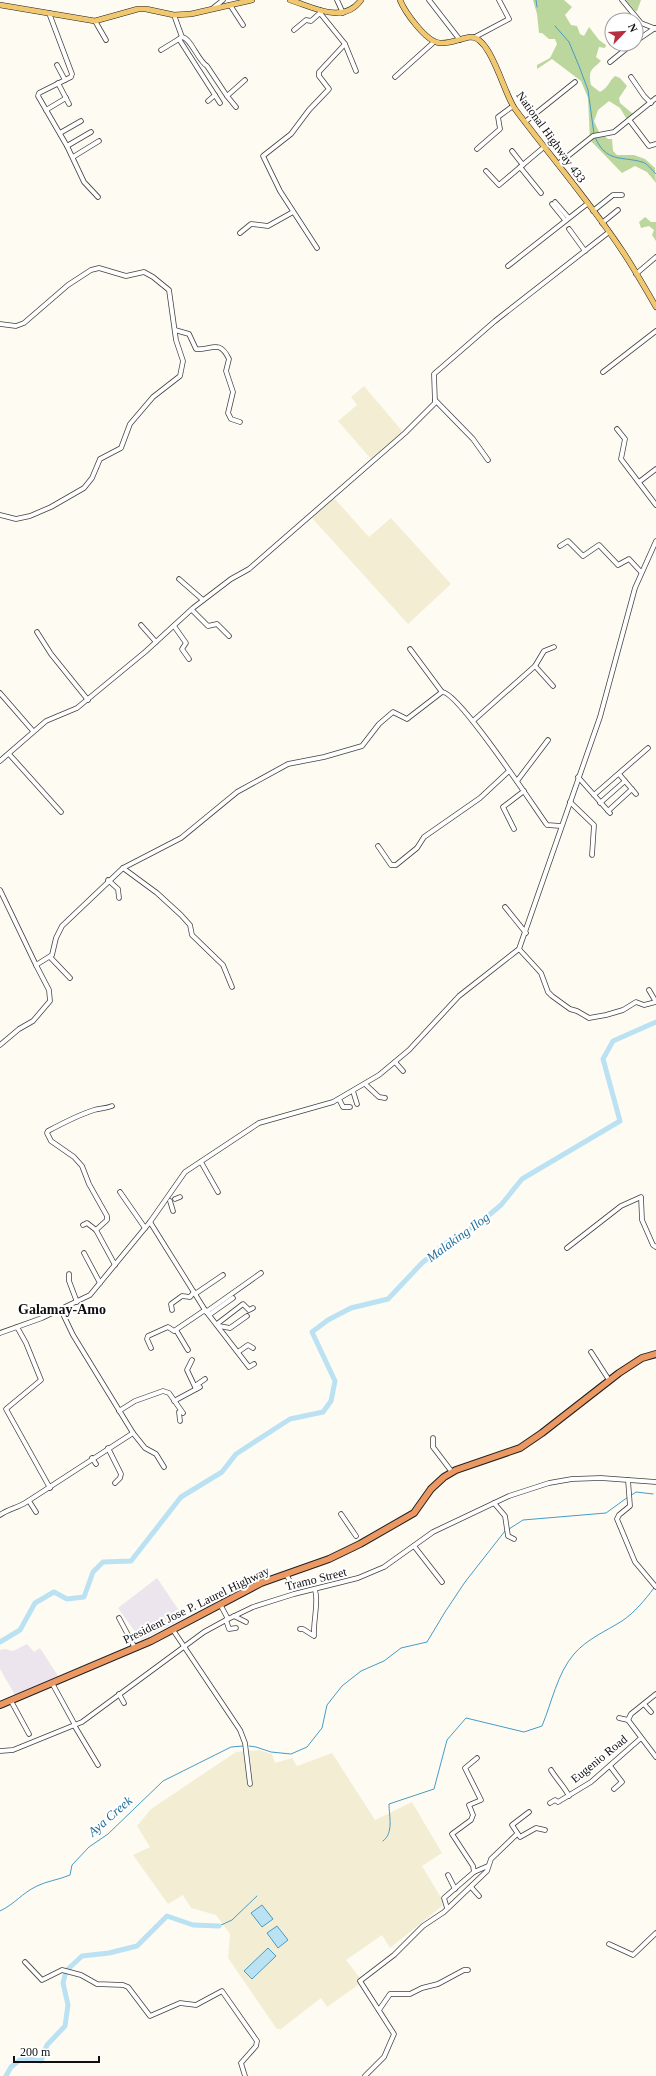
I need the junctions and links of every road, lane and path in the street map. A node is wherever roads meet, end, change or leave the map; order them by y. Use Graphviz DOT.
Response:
graph roads {
  1 [pos="223,0"];
  2 [pos="252,0"];
  3 [pos="290,0"];
  4 [pos="337,0"];
  5 [pos="361,0"];
  6 [pos="400,0"];
  7 [pos="429,0"];
  8 [pos="498,0"];
  9 [pos="622,0"];
  10 [pos="0,5"];
  11 [pos="230,5"];
  12 [pos="212,10"];
  13 [pos="320,12"];
  14 [pos="49,13"];
  15 [pos="343,13"];
  16 [pos="174,15"];
  17 [pos="95,20"];
  18 [pos="243,25"];
  19 [pos="655,28"];
  20 [pos="294,30"];
  21 [pos="644,36"];
  22 [pos="475,37"];
  23 [pos="180,38"];
  24 [pos="106,40"];
  25 [pos="460,40"];
  26 [pos="434,42"];
  27 [pos="346,44"];
  28 [pos="161,50"];
  29 [pos="622,52"];
  30 [pos="610,62"];
  31 [pos="57,65"];
  32 [pos="210,70"];
  33 [pos="356,71"];
  34 [pos="202,76"];
  35 [pos="395,77"];
  36 [pos="631,77"];
  37 [pos="65,80"];
  38 [pos="245,80"];
  39 [pos="575,82"];
  40 [pos="58,83"];
  41 [pos="215,95"];
  42 [pos="228,96"];
  43 [pos="66,98"];
  44 [pos="656,98"];
  45 [pos="208,100"];
  46 [pos="220,103"];
  47 [pos="651,103"];
  48 [pos="69,104"];
  49 [pos="513,106"];
  50 [pos="236,107"];
  51 [pos="46,110"];
  52 [pos="81,121"];
  53 [pos="630,121"];
  54 [pos="525,122"];
  55 [pos="91,132"];
  56 [pos="60,133"];
  57 [pos="99,141"];
  58 [pos="656,144"];
  59 [pos="67,146"];
  60 [pos="544,147"];
  61 [pos="477,149"];
  62 [pos="512,151"];
  63 [pos="73,157"];
  64 [pos="558,164"];
  65 [pos="521,166"];
  66 [pos="486,171"];
  67 [pos="542,193"];
  68 [pos="622,196"];
  69 [pos="98,198"];
  70 [pos="554,203"];
  71 [pos="587,204"];
  72 [pos="618,210"];
  73 [pos="593,211"];
  74 [pos="293,212"];
  75 [pos="567,219"];
  76 [pos="602,223"];
  77 [pos="569,229"];
  78 [pos="609,232"];
  79 [pos="240,233"];
  80 [pos="317,248"];
  81 [pos="585,251"];
  82 [pos="656,257"];
  83 [pos="508,266"];
  84 [pos="636,274"];
  85 [pos="656,306"];
  86 [pos="0,324"];
  87 [pos="175,330"];
  88 [pos="656,331"];
  89 [pos="603,372"];
  90 [pos="435,400"];
  91 [pos="240,422"];
  92 [pos="617,429"];
  93 [pos="488,460"];
  94 [pos="656,469"];
  95 [pos="639,482"];
  96 [pos="656,505"];
  97 [pos="0,515"];
  98 [pos="656,541"];
  99 [pos="560,546"];
  100 [pos="641,572"];
  101 [pos="178,579"];
  102 [pos="204,600"];
  103 [pos="192,610"];
  104 [pos="141,625"];
  105 [pos="174,626"];
  106 [pos="37,632"];
  107 [pos="229,636"];
  108 [pos="156,642"];
  109 [pos="554,647"];
  110 [pos="410,649"];
  111 [pos="189,659"];
  112 [pos="535,666"];
  113 [pos="553,686"];
  114 [pos="442,692"];
  115 [pos="1,696"];
  116 [pos="88,700"];
  117 [pos="473,721"];
  118 [pos="33,731"];
  119 [pos="548,740"];
  120 [pos="648,748"];
  121 [pos="9,754"];
  122 [pos="0,761"];
  123 [pos="509,771"];
  124 [pos="619,774"];
  125 [pos="578,777"];
  126 [pos="517,780"];
  127 [pos="625,782"];
  128 [pos="632,789"];
  129 [pos="524,791"];
  130 [pos="636,794"];
  131 [pos="594,795"];
  132 [pos="570,802"];
  133 [pos="600,803"];
  134 [pos="61,812"];
  135 [pos="561,826"];
  136 [pos="514,829"];
  137 [pos="378,846"];
  138 [pos="592,855"];
  139 [pos="123,868"];
  140 [pos="108,880"];
  141 [pos="0,890"];
  142 [pos="119,898"];
  143 [pos="505,907"];
  144 [pos="526,933"];
  145 [pos="519,949"];
  146 [pos="50,957"];
  147 [pos="36,965"];
  148 [pos="70,978"];
  149 [pos="232,987"];
  150 [pos="649,990"];
  151 [pos="0,1045"];
  152 [pos="395,1062"];
  153 [pos="403,1071"];
  154 [pos="365,1084"];
  155 [pos="353,1091"];
  156 [pos="385,1098"];
  157 [pos="339,1099"];
  158 [pos="357,1104"];
  159 [pos="112,1106"];
  160 [pos="350,1107"];
  161 [pos="200,1162"];
  162 [pos="120,1192"];
  163 [pos="218,1192"];
  164 [pos="173,1199"];
  165 [pos="173,1211"];
  166 [pos="150,1222"];
  167 [pos="83,1225"];
  168 [pos="144,1228"];
  169 [pos="96,1230"];
  170 [pos="656,1247"];
  171 [pos="568,1248"];
  172 [pos="84,1253"];
  173 [pos="115,1265"];
  174 [pos="261,1273"];
  175 [pos="70,1274"];
  176 [pos="223,1275"];
  177 [pos="100,1282"];
  178 [pos="195,1293"];
  179 [pos="232,1298"];
  180 [pos="77,1302"];
  181 [pos="253,1308"];
  182 [pos="61,1310"];
  183 [pos="172,1310"];
  184 [pos="207,1312"];
  185 [pos="247,1316"];
  186 [pos="218,1325"];
  187 [pos="17,1327"];
  188 [pos="176,1330"];
  189 [pos="0,1333"];
  190 [pos="151,1348"];
  191 [pos="253,1348"];
  192 [pos="188,1350"];
  193 [pos="238,1352"];
  194 [pos="591,1352"];
  195 [pos="656,1354"];
  196 [pos="192,1360"];
  197 [pos="254,1364"];
  198 [pos="205,1379"];
  199 [pos="610,1380"];
  200 [pos="197,1387"];
  201 [pos="173,1399"];
  202 [pos="120,1411"];
  203 [pos="180,1420"];
  204 [pos="132,1433"];
  205 [pos="433,1438"];
  206 [pos="108,1448"];
  207 [pos="92,1458"];
  208 [pos="96,1464"];
  209 [pos="164,1467"];
  210 [pos="452,1472"];
  211 [pos="628,1480"];
  212 [pos="656,1482"];
  213 [pos="115,1483"];
  214 [pos="50,1488"];
  215 [pos="29,1501"];
  216 [pos="494,1503"];
  217 [pos="36,1512"];
  218 [pos="341,1514"];
  219 [pos="0,1515"];
  220 [pos="358,1540"];
  221 [pos="514,1540"];
  222 [pos="414,1546"];
  223 [pos="286,1574"];
  224 [pos="442,1582"];
  225 [pos="292,1584"];
  226 [pos="655,1586"];
  227 [pos="315,1590"];
  228 [pos="220,1604"];
  229 [pos="234,1616"];
  230 [pos="118,1618"];
  231 [pos="227,1619"];
  232 [pos="246,1622"];
  233 [pos="236,1628"];
  234 [pos="300,1629"];
  235 [pos="173,1630"];
  236 [pos="184,1647"];
  237 [pos="135,1648"];
  238 [pos="52,1683"];
  239 [pos="118,1694"];
  240 [pos="654,1695"];
  241 [pos="11,1701"];
  242 [pos="656,1701"];
  243 [pos="124,1703"];
  244 [pos="644,1704"];
  245 [pos="0,1705"];
  246 [pos="651,1712"];
  247 [pos="619,1718"];
  248 [pos="628,1720"];
  249 [pos="74,1725"];
  250 [pos="29,1734"];
  251 [pos="641,1738"];
  252 [pos="0,1751"];
  253 [pos="656,1757"];
  254 [pos="477,1758"];
  255 [pos="98,1765"];
  256 [pos="610,1766"];
  257 [pos="551,1770"];
  258 [pos="250,1784"];
  259 [pos="614,1789"];
  260 [pos="569,1796"];
  261 [pos="550,1803"];
  262 [pos="529,1812"];
  263 [pos="545,1830"];
  264 [pos="517,1834"];
  265 [pos="488,1866"];
  266 [pos="474,1872"];
  267 [pos="448,1875"];
  268 [pos="471,1887"];
  269 [pos="455,1889"];
  270 [pos="479,1896"];
  271 [pos="447,1908"];
  272 [pos="656,1933"];
  273 [pos="608,1944"];
  274 [pos="25,1962"];
  275 [pos="468,1970"];
  276 [pos="379,2010"];
  277 [pos="245,2076"];
  278 [pos="365,2076"];
  1 -- 12 [label="street"];
  2 -- 11 [label="main road"];
  3 -- 13 [label="main road"];
  4 -- 15 [label="street"];
  5 -- 15 [label="main road"];
  6 -- 26 [label="main road"];
  7 -- 25 [label="street"];
  8 -- 22 [label="street"];
  9 -- 19 [label="street"];
  10 -- 14 [label="main road"];
  11 -- 12 [label="main road"];
  11 -- 18 [label="street"];
  12 -- 16 [label="main road"];
  13 -- 15 [label="main road"];
  13 -- 20 [label="street"];
  13 -- 27 [label="street"];
  14 -- 17 [label="main road"];
  14 -- 37 [label="street"];
  16 -- 17 [label="main road"];
  16 -- 23 [label="street"];
  17 -- 24 [label="street"];
  19 -- 21 [label="street"];
  22 -- 25 [label="main road"];
  22 -- 49 [label="main road, National Highway 433"];
  23 -- 28 [label="street"];
  23 -- 32 [label="street"];
  23 -- 34 [label="street"];
  25 -- 26 [label="main road"];
  26 -- 35 [label="street"];
  27 -- 33 [label="street"];
  27 -- 74 [label="street"];
  29 -- 30 [label="street"];
  31 -- 37 [label="street"];
  32 -- 34 [label="street"];
  32 -- 42 [label="street"];
  34 -- 41 [label="street"];
  36 -- 47 [label="street"];
  37 -- 40 [label="street"];
  38 -- 42 [label="street"];
  39 -- 54 [label="street"];
  40 -- 43 [label="street"];
  40 -- 51 [label="street"];
  41 -- 45 [label="street"];
  41 -- 46 [label="street"];
  42 -- 50 [label="street"];
  43 -- 48 [label="street"];
  43 -- 51 [label="street"];
  44 -- 47 [label="street"];
  47 -- 53 [label="street"];
  49 -- 54 [label="main road, National Highway 433"];
  49 -- 61 [label="street"];
  51 -- 56 [label="street"];
  52 -- 56 [label="street"];
  53 -- 58 [label="street"];
  53 -- 64 [label="street"];
  54 -- 60 [label="main road, National Highway 433"];
  55 -- 59 [label="street"];
  56 -- 59 [label="street"];
  57 -- 63 [label="street"];
  59 -- 63 [label="street"];
  60 -- 64 [label="main road, National Highway 433"];
  60 -- 65 [label="street"];
  62 -- 65 [label="street"];
  63 -- 69 [label="street"];
  64 -- 71 [label="main road, National Highway 433"];
  65 -- 66 [label="street"];
  65 -- 67 [label="street"];
  68 -- 73 [label="street"];
  70 -- 75 [label="street"];
  71 -- 73 [label="main road, National Highway 433"];
  71 -- 75 [label="street"];
  72 -- 76 [label="street"];
  73 -- 76 [label="main road, National Highway 433"];
  74 -- 79 [label="street"];
  74 -- 80 [label="street"];
  75 -- 83 [label="street"];
  76 -- 78 [label="main road, National Highway 433"];
  77 -- 81 [label="street"];
  78 -- 81 [label="street"];
  78 -- 84 [label="main road, National Highway 433"];
  81 -- 90 [label="street"];
  82 -- 84 [label="street"];
  84 -- 85 [label="main road, National Highway 433"];
  86 -- 87 [label="street"];
  87 -- 91 [label="street"];
  87 -- 97 [label="street"];
  88 -- 89 [label="street"];
  90 -- 93 [label="street"];
  90 -- 102 [label="street"];
  92 -- 95 [label="street"];
  94 -- 95 [label="street"];
  95 -- 96 [label="street"];
  98 -- 100 [label="street"];
  99 -- 100 [label="street"];
  100 -- 125 [label="street"];
  101 -- 102 [label="street"];
  102 -- 103 [label="street"];
  103 -- 105 [label="street"];
  103 -- 107 [label="street"];
  104 -- 108 [label="street"];
  105 -- 108 [label="street"];
  105 -- 111 [label="street"];
  106 -- 116 [label="street"];
  108 -- 116 [label="street"];
  109 -- 112 [label="street"];
  110 -- 114 [label="street"];
  112 -- 113 [label="street"];
  112 -- 117 [label="street"];
  114 -- 117 [label="street"];
  114 -- 139 [label="street"];
  115 -- 118 [label="street"];
  116 -- 118 [label="street"];
  117 -- 123 [label="street"];
  118 -- 121 [label="street"];
  119 -- 126 [label="street"];
  120 -- 124 [label="street"];
  121 -- 122 [label="street"];
  121 -- 134 [label="street"];
  123 -- 126 [label="street"];
  123 -- 137 [label="street"];
  124 -- 127 [label="street"];
  124 -- 131 [label="street"];
  125 -- 131 [label="street"];
  125 -- 132 [label="street"];
  126 -- 129 [label="street"];
  127 -- 128 [label="street"];
  127 -- 133 [label="street"];
  128 -- 130 [label="street"];
  128 -- 133 [label="street"];
  129 -- 135 [label="street"];
  129 -- 136 [label="street"];
  131 -- 133 [label="street"];
  132 -- 135 [label="street"];
  132 -- 138 [label="street"];
  135 -- 144 [label="street"];
  139 -- 140 [label="street"];
  139 -- 149 [label="street"];
  140 -- 142 [label="street"];
  140 -- 146 [label="street"];
  141 -- 147 [label="street"];
  143 -- 144 [label="street"];
  144 -- 145 [label="street"];
  145 -- 150 [label="street"];
  145 -- 152 [label="street"];
  146 -- 147 [label="street"];
  146 -- 148 [label="street"];
  147 -- 151 [label="street"];
  152 -- 153 [label="street"];
  152 -- 154 [label="street"];
  154 -- 155 [label="street"];
  154 -- 156 [label="street"];
  155 -- 157 [label="street"];
  155 -- 158 [label="street"];
  157 -- 160 [label="street"];
  157 -- 161 [label="street"];
  159 -- 169 [label="street"];
  161 -- 163 [label="street"];
  161 -- 164 [label="street"];
  162 -- 168 [label="street"];
  164 -- 165 [label="street"];
  164 -- 166 [label="street"];
  166 -- 168 [label="street"];
  166 -- 178 [label="street"];
  167 -- 169 [label="street"];
  168 -- 173 [label="street"];
  169 -- 173 [label="street"];
  170 -- 171 [label="street"];
  172 -- 177 [label="street"];
  173 -- 177 [label="street"];
  174 -- 184 [label="street"];
  175 -- 180 [label="street"];
  176 -- 178 [label="street"];
  177 -- 180 [label="street"];
  178 -- 183 [label="street"];
  178 -- 184 [label="street"];
  179 -- 184 [label="street"];
  180 -- 182 [label="street"];
  181 -- 186 [label="street"];
  182 -- 187 [label="street"];
  182 -- 202 [label="street"];
  184 -- 186 [label="street"];
  184 -- 188 [label="street"];
  185 -- 186 [label="street"];
  186 -- 193 [label="street"];
  187 -- 189 [label="street"];
  187 -- 214 [label="street"];
  188 -- 190 [label="street"];
  188 -- 192 [label="street"];
  191 -- 193 [label="street"];
  193 -- 197 [label="street"];
  194 -- 199 [label="street"];
  195 -- 199 [label="highway, President Jose P. Laurel Highway"];
  196 -- 200 [label="street"];
  198 -- 200 [label="street"];
  199 -- 210 [label="highway, President Jose P. Laurel Highway"];
  200 -- 201 [label="street"];
  201 -- 202 [label="street"];
  201 -- 203 [label="street"];
  202 -- 204 [label="street"];
  204 -- 206 [label="street"];
  204 -- 209 [label="street"];
  205 -- 210 [label="street"];
  206 -- 207 [label="street"];
  206 -- 213 [label="street"];
  207 -- 208 [label="street"];
  207 -- 214 [label="street"];
  210 -- 220 [label="highway, President Jose P. Laurel Highway"];
  211 -- 212 [label="street, Tramo Street"];
  211 -- 216 [label="street, Tramo Street"];
  211 -- 226 [label="street"];
  214 -- 215 [label="street"];
  215 -- 217 [label="street"];
  215 -- 219 [label="street"];
  216 -- 221 [label="street"];
  216 -- 222 [label="street, Tramo Street"];
  218 -- 220 [label="street"];
  220 -- 223 [label="highway, President Jose P. Laurel Highway"];
  222 -- 224 [label="street"];
  222 -- 227 [label="street, Tramo Street"];
  223 -- 225 [label="street"];
  223 -- 228 [label="highway, President Jose P. Laurel Highway"];
  227 -- 229 [label="street, Tramo Street"];
  227 -- 234 [label="street"];
  228 -- 231 [label="street"];
  228 -- 235 [label="highway, President Jose P. Laurel Highway"];
  229 -- 231 [label="street, Tramo Street"];
  229 -- 232 [label="street"];
  230 -- 237 [label="street"];
  231 -- 233 [label="street"];
  231 -- 236 [label="street, Tramo Street"];
  235 -- 236 [label="street"];
  235 -- 237 [label="highway, President Jose P. Laurel Highway"];
  236 -- 239 [label="street, Tramo Street"];
  236 -- 258 [label="street"];
  237 -- 238 [label="highway, President Jose P. Laurel Highway"];
  238 -- 241 [label="highway, President Jose P. Laurel Highway"];
  238 -- 249 [label="street"];
  239 -- 243 [label="street"];
  239 -- 249 [label="street, Tramo Street"];
  240 -- 242 [label="street"];
  240 -- 244 [label="street"];
  241 -- 245 [label="highway, President Jose P. Laurel Highway"];
  241 -- 250 [label="street"];
  244 -- 246 [label="street"];
  244 -- 248 [label="street"];
  247 -- 248 [label="street"];
  248 -- 251 [label="street"];
  249 -- 252 [label="street, Tramo Street"];
  249 -- 255 [label="street"];
  251 -- 253 [label="street"];
  251 -- 256 [label="street, Eugenio Road"];
  254 -- 266 [label="street"];
  256 -- 259 [label="street"];
  256 -- 260 [label="street, Eugenio Road"];
  257 -- 260 [label="street"];
  260 -- 261 [label="street, Eugenio Road"];
  262 -- 264 [label="street"];
  263 -- 264 [label="street"];
  264 -- 265 [label="street"];
  265 -- 266 [label="street"];
  265 -- 268 [label="street"];
  266 -- 269 [label="street"];
  267 -- 269 [label="street"];
  268 -- 270 [label="street"];
  268 -- 271 [label="street"];
  269 -- 271 [label="street"];
  271 -- 276 [label="street"];
  272 -- 273 [label="street"];
  274 -- 277 [label="street"];
  275 -- 276 [label="street"];
  276 -- 278 [label="street"];
}
